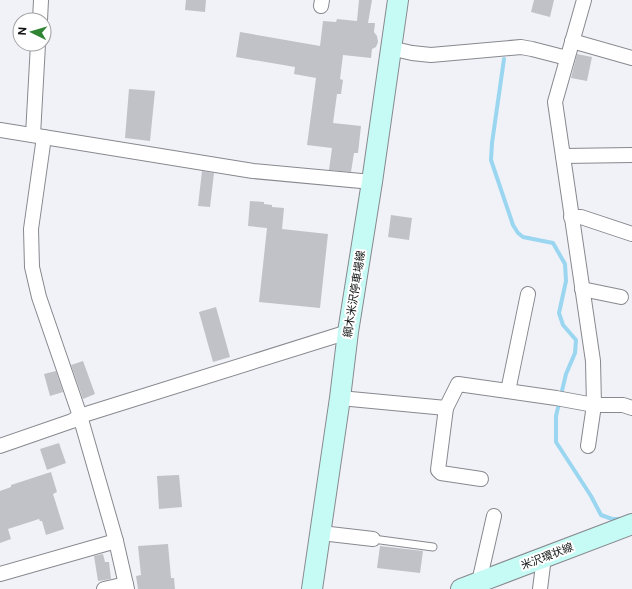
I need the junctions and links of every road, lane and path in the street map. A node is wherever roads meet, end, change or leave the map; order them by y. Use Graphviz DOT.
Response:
graph roads {
  1 [pos="41,0"];
  2 [pos="398,0"];
  3 [pos="584,0"];
  4 [pos="40,12"];
  5 [pos="572,41"];
  6 [pos="390,48"];
  7 [pos="38,52"];
  8 [pos="567,58"];
  9 [pos="632,58"];
  10 [pos="0,130"];
  11 [pos="38,136"];
  12 [pos="632,155"];
  13 [pos="563,156"];
  14 [pos="372,182"];
  15 [pos="571,216"];
  16 [pos="632,234"];
  17 [pos="582,289"];
  18 [pos="528,294"];
  19 [pos="620,297"];
  20 [pos="348,332"];
  21 [pos="508,391"];
  22 [pos="340,398"];
  23 [pos="594,405"];
  24 [pos="446,408"];
  25 [pos="632,408"];
  26 [pos="80,416"];
  27 [pos="0,446"];
  28 [pos="588,446"];
  29 [pos="481,479"];
  30 [pos="494,516"];
  31 [pos="632,524"];
  32 [pos="321,533"];
  33 [pos="373,540"];
  34 [pos="116,541"];
  35 [pos="433,547"];
  36 [pos="544,557"];
  37 [pos="0,574"];
  38 [pos="126,586"];
  39 [pos="470,586"];
  40 [pos="104,589"];
  41 [pos="312,589"];
  42 [pos="540,589"];
  1 -- 4 [label="street"];
  2 -- 6 [label="main road, 綱木米沢停車場線"];
  3 -- 5 [label="street"];
  5 -- 8 [label="street"];
  5 -- 9 [label="street"];
  6 -- 8 [label="street"];
  6 -- 14 [label="main road, 綱木米沢停車場線"];
  7 -- 11 [label="street"];
  8 -- 13 [label="street"];
  10 -- 11 [label="street"];
  11 -- 14 [label="street"];
  11 -- 26 [label="street"];
  12 -- 13 [label="street"];
  13 -- 15 [label="street"];
  14 -- 20 [label="main road, 綱木米沢停車場線"];
  15 -- 16 [label="street"];
  15 -- 17 [label="street"];
  17 -- 19 [label="street"];
  17 -- 23 [label="street"];
  18 -- 21 [label="street"];
  20 -- 22 [label="main road, 綱木米沢停車場線"];
  20 -- 26 [label="street"];
  21 -- 23 [label="street"];
  21 -- 24 [label="street"];
  22 -- 24 [label="street"];
  22 -- 32 [label="main road, 綱木米沢停車場線"];
  23 -- 25 [label="street"];
  23 -- 28 [label="street"];
  24 -- 29 [label="street"];
  26 -- 27 [label="street"];
  26 -- 34 [label="street"];
  30 -- 39 [label="street"];
  31 -- 36 [label="main road, 米沢環状線"];
  32 -- 33 [label="street"];
  32 -- 41 [label="main road, 綱木米沢停車場線"];
  33 -- 35 [label="lane"];
  34 -- 37 [label="street"];
  34 -- 38 [label="street"];
  36 -- 39 [label="main road, 米沢環状線"];
  36 -- 42 [label="street"];
  38 -- 40 [label="street"];
}
